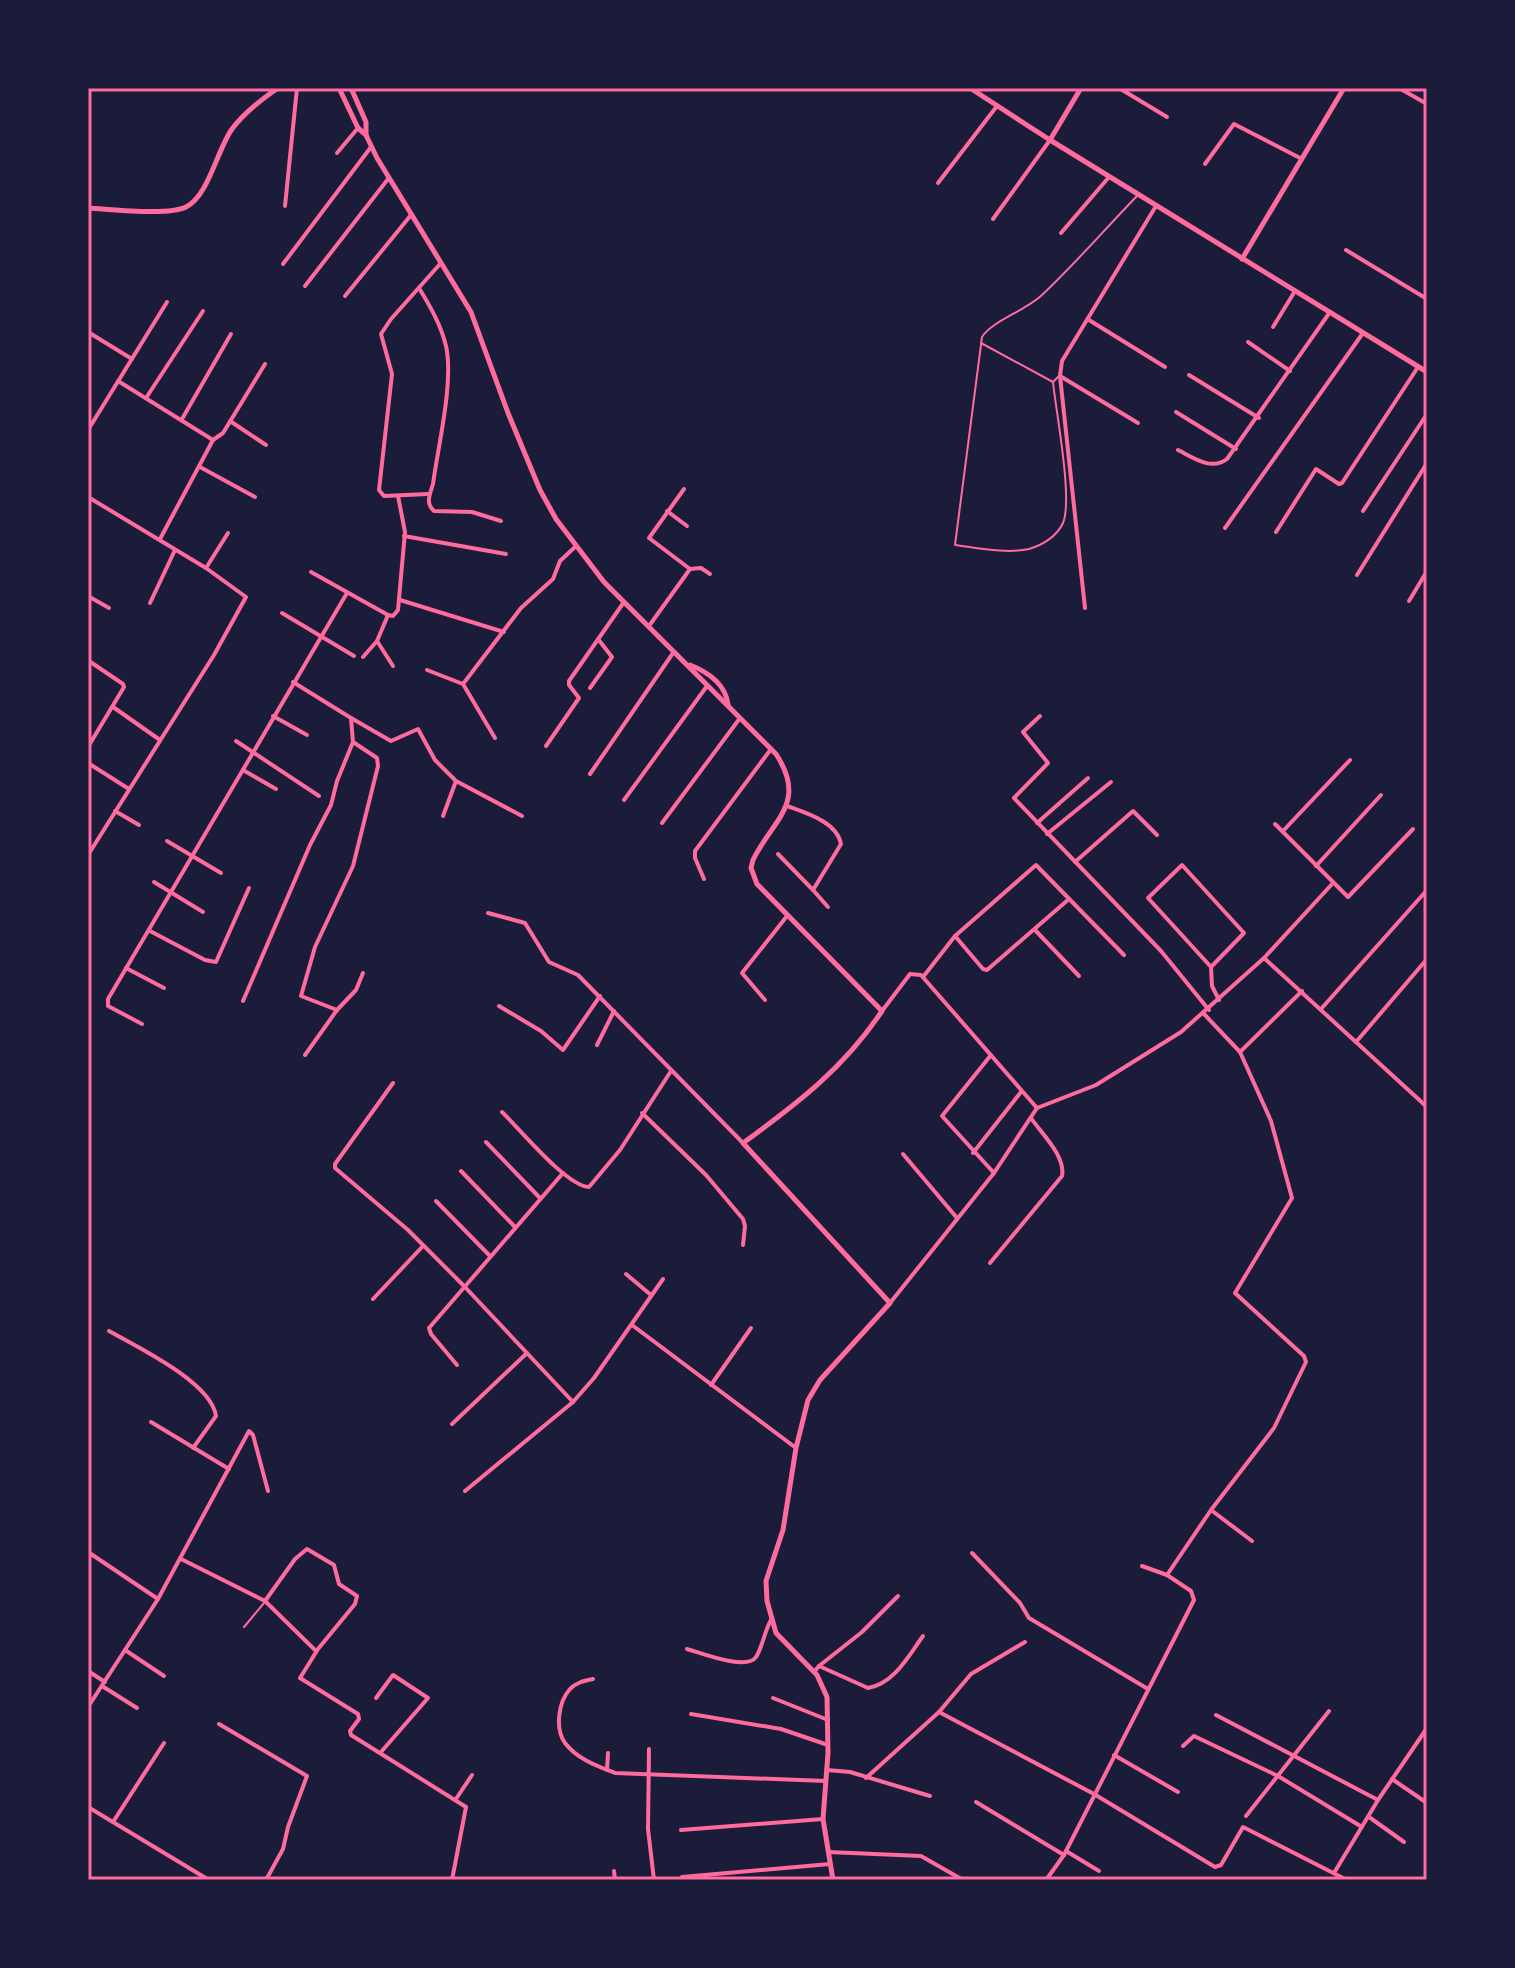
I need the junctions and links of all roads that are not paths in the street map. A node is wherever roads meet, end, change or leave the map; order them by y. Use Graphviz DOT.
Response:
graph roads {
  1 [pos="278,88"];
  2 [pos="297,88"];
  3 [pos="339,88"];
  4 [pos="351,88"];
  5 [pos="970,88"];
  6 [pos="1081,88"];
  7 [pos="1119,88"];
  8 [pos="1344,88"];
  9 [pos="1399,88"];
  10 [pos="1427,104"];
  11 [pos="997,106"];
  12 [pos="1167,117"];
  13 [pos="358,128"];
  14 [pos="366,135"];
  15 [pos="1050,140"];
  16 [pos="371,147"];
  17 [pos="337,153"];
  18 [pos="1302,159"];
  19 [pos="1205,164"];
  20 [pos="1109,177"];
  21 [pos="388,179"];
  22 [pos="938,183"];
  23 [pos="1138,194"];
  24 [pos="285,206"];
  25 [pos="1156,206"];
  26 [pos="88,208"];
  27 [pos="411,215"];
  28 [pos="993,219"];
  29 [pos="1061,233"];
  30 [pos="1346,250"];
  31 [pos="1242,259"];
  32 [pos="283,264"];
  33 [pos="440,264"];
  34 [pos="305,286"];
  35 [pos="419,288"];
  36 [pos="1295,291"];
  37 [pos="345,296"];
  38 [pos="1427,299"];
  39 [pos="167,302"];
  40 [pos="203,311"];
  41 [pos="1330,312"];
  42 [pos="1089,320"];
  43 [pos="1273,327"];
  44 [pos="88,332"];
  45 [pos="1363,333"];
  46 [pos="231,334"];
  47 [pos="1248,342"];
  48 [pos="980,343"];
  49 [pos="132,359"];
  50 [pos="265,364"];
  51 [pos="1165,367"];
  52 [pos="1418,367"];
  53 [pos="1290,371"];
  54 [pos="1427,372"];
  55 [pos="1189,375"];
  56 [pos="1060,376"];
  57 [pos="118,381"];
  58 [pos="1053,382"];
  59 [pos="146,398"];
  60 [pos="1176,412"];
  61 [pos="1427,414"];
  62 [pos="1259,418"];
  63 [pos="182,419"];
  64 [pos="230,421"];
  65 [pos="1138,423"];
  66 [pos="88,430"];
  67 [pos="213,440"];
  68 [pos="266,445"];
  69 [pos="1236,449"];
  70 [pos="1178,450"];
  71 [pos="1427,463"];
  72 [pos="200,467"];
  73 [pos="684,489"];
  74 [pos="428,494"];
  75 [pos="398,496"];
  76 [pos="88,497"];
  77 [pos="255,497"];
  78 [pos="667,511"];
  79 [pos="1363,511"];
  80 [pos="501,521"];
  81 [pos="687,526"];
  82 [pos="1225,528"];
  83 [pos="1276,532"];
  84 [pos="228,533"];
  85 [pos="404,536"];
  86 [pos="160,540"];
  87 [pos="575,547"];
  88 [pos="175,550"];
  89 [pos="506,554"];
  90 [pos="206,568"];
  91 [pos="690,569"];
  92 [pos="1427,571"];
  93 [pos="311,572"];
  94 [pos="710,574"];
  95 [pos="1357,575"];
  96 [pos="347,593"];
  97 [pos="88,596"];
  98 [pos="400,600"];
  99 [pos="1409,601"];
  100 [pos="624,602"];
  101 [pos="150,603"];
  102 [pos="109,608"];
  103 [pos="1085,608"];
  104 [pos="282,613"];
  105 [pos="388,615"];
  106 [pos="649,626"];
  107 [pos="504,632"];
  108 [pos="320,637"];
  109 [pos="598,639"];
  110 [pos="377,641"];
  111 [pos="675,651"];
  112 [pos="354,656"];
  113 [pos="363,657"];
  114 [pos="89,661"];
  115 [pos="689,664"];
  116 [pos="393,666"];
  117 [pos="427,670"];
  118 [pos="293,682"];
  119 [pos="463,684"];
  120 [pos="707,686"];
  121 [pos="590,688"];
  122 [pos="728,705"];
  123 [pos="113,707"];
  124 [pos="273,716"];
  125 [pos="1040,716"];
  126 [pos="351,718"];
  127 [pos="740,718"];
  128 [pos="307,735"];
  129 [pos="495,738"];
  130 [pos="160,740"];
  131 [pos="236,741"];
  132 [pos="353,742"];
  133 [pos="546,746"];
  134 [pos="88,747"];
  135 [pos="771,749"];
  136 [pos="253,752"];
  137 [pos="1350,760"];
  138 [pos="88,763"];
  139 [pos="243,770"];
  140 [pos="590,774"];
  141 [pos="1088,778"];
  142 [pos="456,781"];
  143 [pos="1111,782"];
  144 [pos="129,789"];
  145 [pos="276,789"];
  146 [pos="1381,795"];
  147 [pos="319,796"];
  148 [pos="624,800"];
  149 [pos="787,806"];
  150 [pos="115,811"];
  151 [pos="443,816"];
  152 [pos="522,816"];
  153 [pos="662,823"];
  154 [pos="1037,823"];
  155 [pos="1275,824"];
  156 [pos="139,825"];
  157 [pos="1413,829"];
  158 [pos="1283,831"];
  159 [pos="1047,834"];
  160 [pos="1157,835"];
  161 [pos="167,841"];
  162 [pos="778,854"];
  163 [pos="88,855"];
  164 [pos="194,856"];
  165 [pos="1075,862"];
  166 [pos="1316,866"];
  167 [pos="221,873"];
  168 [pos="704,879"];
  169 [pos="154,882"];
  170 [pos="1333,883"];
  171 [pos="249,888"];
  172 [pos="813,890"];
  173 [pos="1427,890"];
  174 [pos="172,893"];
  175 [pos="1069,899"];
  176 [pos="828,907"];
  177 [pos="203,912"];
  178 [pos="488,913"];
  179 [pos="787,916"];
  180 [pos="1035,930"];
  181 [pos="150,931"];
  182 [pos="955,936"];
  183 [pos="1124,955"];
  184 [pos="1264,958"];
  185 [pos="1427,959"];
  186 [pos="1211,967"];
  187 [pos="126,968"];
  188 [pos="363,973"];
  189 [pos="1079,976"];
  190 [pos="923,977"];
  191 [pos="164,988"];
  192 [pos="1302,991"];
  193 [pos="600,996"];
  194 [pos="765,1000"];
  195 [pos="1219,1000"];
  196 [pos="243,1001"];
  197 [pos="499,1006"];
  198 [pos="1321,1009"];
  199 [pos="337,1010"];
  200 [pos="614,1011"];
  201 [pos="882,1011"];
  202 [pos="1207,1012"];
  203 [pos="142,1024"];
  204 [pos="1356,1043"];
  205 [pos="597,1045"];
  206 [pos="1240,1052"];
  207 [pos="305,1055"];
  208 [pos="991,1055"];
  209 [pos="671,1071"];
  210 [pos="393,1083"];
  211 [pos="1021,1092"];
  212 [pos="1427,1107"];
  213 [pos="1037,1108"];
  214 [pos="502,1112"];
  215 [pos="642,1113"];
  216 [pos="1031,1118"];
  217 [pos="486,1142"];
  218 [pos="743,1143"];
  219 [pos="973,1153"];
  220 [pos="903,1154"];
  221 [pos="461,1171"];
  222 [pos="563,1173"];
  223 [pos="994,1173"];
  224 [pos="540,1198"];
  225 [pos="436,1201"];
  226 [pos="957,1218"];
  227 [pos="515,1227"];
  228 [pos="743,1245"];
  229 [pos="423,1246"];
  230 [pos="490,1256"];
  231 [pos="990,1263"];
  232 [pos="626,1274"];
  233 [pos="663,1279"];
  234 [pos="464,1286"];
  235 [pos="651,1295"];
  236 [pos="373,1299"];
  237 [pos="890,1303"];
  238 [pos="632,1325"];
  239 [pos="751,1328"];
  240 [pos="109,1331"];
  241 [pos="527,1353"];
  242 [pos="457,1365"];
  243 [pos="711,1385"];
  244 [pos="573,1402"];
  245 [pos="151,1422"];
  246 [pos="452,1424"];
  247 [pos="193,1448"];
  248 [pos="796,1448"];
  249 [pos="229,1469"];
  250 [pos="268,1491"];
  251 [pos="465,1491"];
  252 [pos="1211,1510"];
  253 [pos="1252,1541"];
  254 [pos="88,1552"];
  255 [pos="972,1553"];
  256 [pos="181,1559"];
  257 [pos="1142,1566"];
  258 [pos="1167,1575"];
  259 [pos="898,1596"];
  260 [pos="158,1599"];
  261 [pos="265,1601"];
  262 [pos="771,1620"];
  263 [pos="244,1627"];
  264 [pos="923,1636"];
  265 [pos="1025,1642"];
  266 [pos="687,1649"];
  267 [pos="125,1650"];
  268 [pos="316,1651"];
  269 [pos="819,1666"];
  270 [pos="88,1671"];
  271 [pos="814,1672"];
  272 [pos="164,1676"];
  273 [pos="593,1679"];
  274 [pos="103,1684"];
  275 [pos="1149,1689"];
  276 [pos="376,1698"];
  277 [pos="773,1698"];
  278 [pos="88,1707"];
  279 [pos="137,1708"];
  280 [pos="1329,1711"];
  281 [pos="939,1712"];
  282 [pos="691,1714"];
  283 [pos="1216,1715"];
  284 [pos="828,1720"];
  285 [pos="219,1724"];
  286 [pos="1427,1728"];
  287 [pos="164,1743"];
  288 [pos="828,1745"];
  289 [pos="1183,1746"];
  290 [pos="649,1749"];
  291 [pos="381,1752"];
  292 [pos="608,1753"];
  293 [pos="1114,1755"];
  294 [pos="1294,1756"];
  295 [pos="607,1770"];
  296 [pos="827,1770"];
  297 [pos="649,1773"];
  298 [pos="472,1775"];
  299 [pos="1278,1776"];
  300 [pos="866,1778"];
  301 [pos="1392,1779"];
  302 [pos="826,1781"];
  303 [pos="1178,1792"];
  304 [pos="1094,1794"];
  305 [pos="930,1796"];
  306 [pos="456,1799"];
  307 [pos="1378,1800"];
  308 [pos="976,1802"];
  309 [pos="1427,1803"];
  310 [pos="88,1807"];
  311 [pos="1246,1816"];
  312 [pos="1369,1817"];
  313 [pos="823,1819"];
  314 [pos="113,1822"];
  315 [pos="1362,1827"];
  316 [pos="681,1830"];
  317 [pos="1404,1842"];
  318 [pos="828,1852"];
  319 [pos="1065,1853"];
  320 [pos="830,1864"];
  321 [pos="614,1871"];
  322 [pos="1099,1871"];
  323 [pos="1334,1873"];
  324 [pos="682,1877"];
  325 [pos="1048,1879"];
  326 [pos="209,1880"];
  327 [pos="266,1880"];
  328 [pos="452,1880"];
  329 [pos="615,1880"];
  330 [pos="654,1880"];
  331 [pos="833,1880"];
  332 [pos="963,1880"];
  333 [pos="1347,1880"];
  1 -- 26 [label="street"];
  2 -- 24 [label="street"];
  3 -- 13 [label="street"];
  4 -- 14 [label="street"];
  5 -- 11 [label="street"];
  6 -- 15 [label="street"];
  7 -- 12 [label="street"];
  8 -- 18 [label="street"];
  9 -- 10 [label="street"];
  11 -- 15 [label="street"];
  11 -- 22 [label="street"];
  13 -- 14 [label="street"];
  13 -- 17 [label="street"];
  14 -- 16 [label="street"];
  15 -- 20 [label="street"];
  15 -- 28 [label="street"];
  16 -- 21 [label="street"];
  16 -- 32 [label="street"];
  18 -- 19 [label="street"];
  18 -- 31 [label="street"];
  20 -- 23 [label="street"];
  20 -- 29 [label="street"];
  21 -- 27 [label="street"];
  21 -- 34 [label="street"];
  23 -- 25 [label="street"];
  23 -- 48 [label="lane"];
  25 -- 31 [label="street"];
  25 -- 42 [label="street"];
  27 -- 33 [label="street"];
  27 -- 37 [label="street"];
  30 -- 38 [label="street"];
  31 -- 36 [label="street"];
  33 -- 35 [label="street"];
  33 -- 87 [label="street"];
  35 -- 74 [label="street"];
  35 -- 75 [label="street"];
  36 -- 41 [label="street"];
  36 -- 43 [label="street"];
  39 -- 49 [label="street"];
  40 -- 59 [label="street"];
  41 -- 45 [label="street"];
  41 -- 53 [label="street"];
  42 -- 51 [label="street"];
  42 -- 56 [label="street"];
  44 -- 49 [label="street"];
  45 -- 52 [label="street"];
  45 -- 82 [label="street"];
  46 -- 63 [label="street"];
  47 -- 53 [label="street"];
  48 -- 58 [label="lane"];
  48 -- 58 [label="lane"];
  49 -- 57 [label="street"];
  50 -- 64 [label="street"];
  52 -- 54 [label="street"];
  52 -- 83 [label="street"];
  53 -- 62 [label="street"];
  55 -- 62 [label="street"];
  56 -- 58 [label="lane"];
  56 -- 65 [label="street"];
  56 -- 103 [label="street"];
  57 -- 59 [label="street"];
  57 -- 66 [label="street"];
  59 -- 63 [label="street"];
  60 -- 69 [label="street"];
  61 -- 79 [label="street"];
  62 -- 69 [label="street"];
  63 -- 67 [label="street"];
  64 -- 67 [label="street"];
  64 -- 68 [label="street"];
  67 -- 72 [label="street"];
  69 -- 70 [label="street"];
  71 -- 95 [label="street"];
  72 -- 77 [label="street"];
  72 -- 86 [label="street"];
  73 -- 78 [label="street"];
  74 -- 75 [label="street"];
  74 -- 80 [label="street"];
  75 -- 85 [label="street"];
  76 -- 86 [label="street"];
  78 -- 81 [label="street"];
  78 -- 91 [label="street"];
  84 -- 90 [label="street"];
  85 -- 89 [label="street"];
  85 -- 98 [label="street"];
  86 -- 88 [label="street"];
  87 -- 100 [label="street"];
  87 -- 107 [label="street"];
  88 -- 90 [label="street"];
  88 -- 101 [label="street"];
  90 -- 130 [label="street"];
  91 -- 94 [label="street"];
  91 -- 106 [label="street"];
  92 -- 99 [label="street"];
  93 -- 96 [label="street"];
  96 -- 105 [label="street"];
  96 -- 108 [label="street"];
  97 -- 102 [label="street"];
  98 -- 105 [label="street"];
  98 -- 107 [label="street"];
  100 -- 106 [label="street"];
  100 -- 109 [label="street"];
  104 -- 108 [label="street"];
  105 -- 110 [label="street"];
  106 -- 111 [label="street"];
  107 -- 119 [label="street"];
  108 -- 112 [label="street"];
  108 -- 118 [label="street"];
  109 -- 121 [label="street"];
  109 -- 133 [label="street"];
  110 -- 113 [label="street"];
  110 -- 116 [label="street"];
  111 -- 115 [label="street"];
  111 -- 140 [label="street"];
  114 -- 123 [label="street"];
  115 -- 120 [label="street"];
  115 -- 122 [label="street"];
  117 -- 119 [label="street"];
  118 -- 124 [label="street"];
  118 -- 126 [label="street"];
  119 -- 129 [label="street"];
  120 -- 122 [label="street"];
  120 -- 148 [label="street"];
  122 -- 127 [label="street"];
  123 -- 130 [label="street"];
  123 -- 134 [label="street"];
  124 -- 128 [label="street"];
  124 -- 136 [label="street"];
  125 -- 154 [label="street"];
  126 -- 132 [label="street"];
  126 -- 142 [label="street"];
  127 -- 135 [label="street"];
  127 -- 153 [label="street"];
  130 -- 144 [label="street"];
  131 -- 136 [label="street"];
  132 -- 196 [label="street"];
  132 -- 199 [label="street"];
  135 -- 149 [label="street"];
  135 -- 168 [label="street"];
  136 -- 139 [label="street"];
  136 -- 147 [label="street"];
  137 -- 158 [label="street"];
  138 -- 144 [label="street"];
  139 -- 145 [label="street"];
  139 -- 164 [label="street"];
  141 -- 154 [label="street"];
  142 -- 151 [label="street"];
  142 -- 152 [label="street"];
  143 -- 159 [label="street"];
  144 -- 150 [label="street"];
  146 -- 166 [label="street"];
  149 -- 172 [label="street"];
  149 -- 179 [label="street"];
  150 -- 156 [label="street"];
  150 -- 163 [label="street"];
  154 -- 159 [label="street"];
  155 -- 158 [label="street"];
  157 -- 170 [label="street"];
  158 -- 166 [label="street"];
  159 -- 165 [label="street"];
  160 -- 165 [label="street"];
  161 -- 164 [label="street"];
  162 -- 172 [label="street"];
  164 -- 167 [label="street"];
  164 -- 174 [label="street"];
  165 -- 202 [label="street"];
  166 -- 170 [label="street"];
  169 -- 174 [label="street"];
  170 -- 184 [label="street"];
  171 -- 181 [label="street"];
  172 -- 176 [label="street"];
  173 -- 198 [label="street"];
  174 -- 177 [label="street"];
  174 -- 181 [label="street"];
  175 -- 180 [label="street"];
  175 -- 182 [label="street"];
  175 -- 183 [label="street"];
  178 -- 193 [label="street"];
  179 -- 194 [label="street"];
  179 -- 201 [label="street"];
  180 -- 182 [label="street"];
  180 -- 189 [label="street"];
  181 -- 187 [label="street"];
  182 -- 190 [label="street"];
  184 -- 192 [label="street"];
  184 -- 195 [label="street"];
  185 -- 204 [label="street"];
  186 -- 186 [label="street"];
  186 -- 195 [label="street"];
  187 -- 191 [label="street"];
  187 -- 203 [label="street"];
  188 -- 199 [label="street"];
  190 -- 201 [label="street"];
  190 -- 208 [label="street"];
  192 -- 198 [label="street"];
  192 -- 206 [label="street"];
  193 -- 197 [label="street"];
  193 -- 200 [label="street"];
  195 -- 202 [label="street"];
  198 -- 204 [label="street"];
  199 -- 207 [label="street"];
  200 -- 205 [label="street"];
  200 -- 209 [label="street"];
  201 -- 218 [label="street"];
  202 -- 206 [label="street"];
  202 -- 213 [label="street"];
  204 -- 212 [label="street"];
  206 -- 252 [label="street"];
  208 -- 211 [label="street"];
  208 -- 219 [label="street"];
  209 -- 215 [label="street"];
  209 -- 218 [label="street"];
  210 -- 229 [label="street"];
  211 -- 213 [label="street"];
  211 -- 219 [label="street"];
  213 -- 216 [label="street"];
  214 -- 222 [label="street"];
  215 -- 222 [label="street"];
  215 -- 228 [label="street"];
  216 -- 223 [label="street"];
  216 -- 231 [label="street"];
  217 -- 224 [label="street"];
  218 -- 237 [label="street"];
  219 -- 223 [label="street"];
  220 -- 226 [label="street"];
  221 -- 227 [label="street"];
  222 -- 224 [label="street"];
  223 -- 226 [label="street"];
  224 -- 227 [label="street"];
  225 -- 230 [label="street"];
  226 -- 237 [label="street"];
  227 -- 230 [label="street"];
  229 -- 234 [label="street"];
  229 -- 236 [label="street"];
  230 -- 234 [label="street"];
  232 -- 235 [label="street"];
  233 -- 235 [label="street"];
  234 -- 241 [label="street"];
  234 -- 242 [label="street"];
  235 -- 238 [label="street"];
  237 -- 248 [label="street"];
  238 -- 243 [label="street"];
  238 -- 244 [label="street"];
  239 -- 243 [label="street"];
  240 -- 247 [label="street"];
  241 -- 244 [label="street"];
  241 -- 246 [label="street"];
  243 -- 248 [label="street"];
  244 -- 251 [label="street"];
  245 -- 247 [label="street"];
  247 -- 249 [label="street"];
  248 -- 262 [label="street"];
  249 -- 250 [label="street"];
  249 -- 256 [label="street"];
  252 -- 253 [label="street"];
  252 -- 258 [label="street"];
  254 -- 260 [label="street"];
  255 -- 275 [label="street"];
  256 -- 260 [label="street"];
  256 -- 261 [label="street"];
  257 -- 258 [label="street"];
  258 -- 275 [label="street"];
  259 -- 269 [label="street"];
  260 -- 267 [label="street"];
  261 -- 263 [label="lane"];
  261 -- 268 [label="street"];
  261 -- 268 [label="street"];
  262 -- 266 [label="street"];
  262 -- 271 [label="street"];
  264 -- 269 [label="street"];
  265 -- 281 [label="street"];
  267 -- 272 [label="street"];
  267 -- 274 [label="street"];
  268 -- 291 [label="street"];
  269 -- 271 [label="street"];
  270 -- 274 [label="street"];
  271 -- 284 [label="street"];
  273 -- 295 [label="street"];
  274 -- 278 [label="street"];
  274 -- 279 [label="street"];
  275 -- 293 [label="street"];
  276 -- 291 [label="street"];
  277 -- 284 [label="street"];
  280 -- 294 [label="street"];
  281 -- 300 [label="street"];
  281 -- 304 [label="street"];
  282 -- 288 [label="street"];
  283 -- 294 [label="street"];
  284 -- 288 [label="street"];
  285 -- 327 [label="street"];
  286 -- 301 [label="street"];
  287 -- 314 [label="street"];
  288 -- 296 [label="street"];
  289 -- 299 [label="street"];
  290 -- 297 [label="street"];
  291 -- 306 [label="street"];
  292 -- 295 [label="street"];
  293 -- 303 [label="street"];
  293 -- 304 [label="street"];
  294 -- 299 [label="street"];
  294 -- 307 [label="street"];
  295 -- 297 [label="street"];
  296 -- 300 [label="street"];
  296 -- 302 [label="street"];
  297 -- 302 [label="street"];
  297 -- 330 [label="street"];
  298 -- 306 [label="street"];
  299 -- 311 [label="street"];
  299 -- 315 [label="street"];
  300 -- 305 [label="street"];
  301 -- 307 [label="street"];
  301 -- 309 [label="street"];
  302 -- 313 [label="street"];
  304 -- 319 [label="street"];
  304 -- 323 [label="street"];
  306 -- 328 [label="street"];
  307 -- 312 [label="street"];
  308 -- 319 [label="street"];
  310 -- 314 [label="street"];
  312 -- 315 [label="street"];
  312 -- 317 [label="street"];
  313 -- 316 [label="street"];
  313 -- 318 [label="street"];
  314 -- 326 [label="street"];
  315 -- 323 [label="street"];
  318 -- 320 [label="street"];
  318 -- 332 [label="street"];
  319 -- 322 [label="street"];
  319 -- 325 [label="street"];
  320 -- 324 [label="street"];
  320 -- 331 [label="street"];
  321 -- 329 [label="street"];
  323 -- 333 [label="street"];
}
